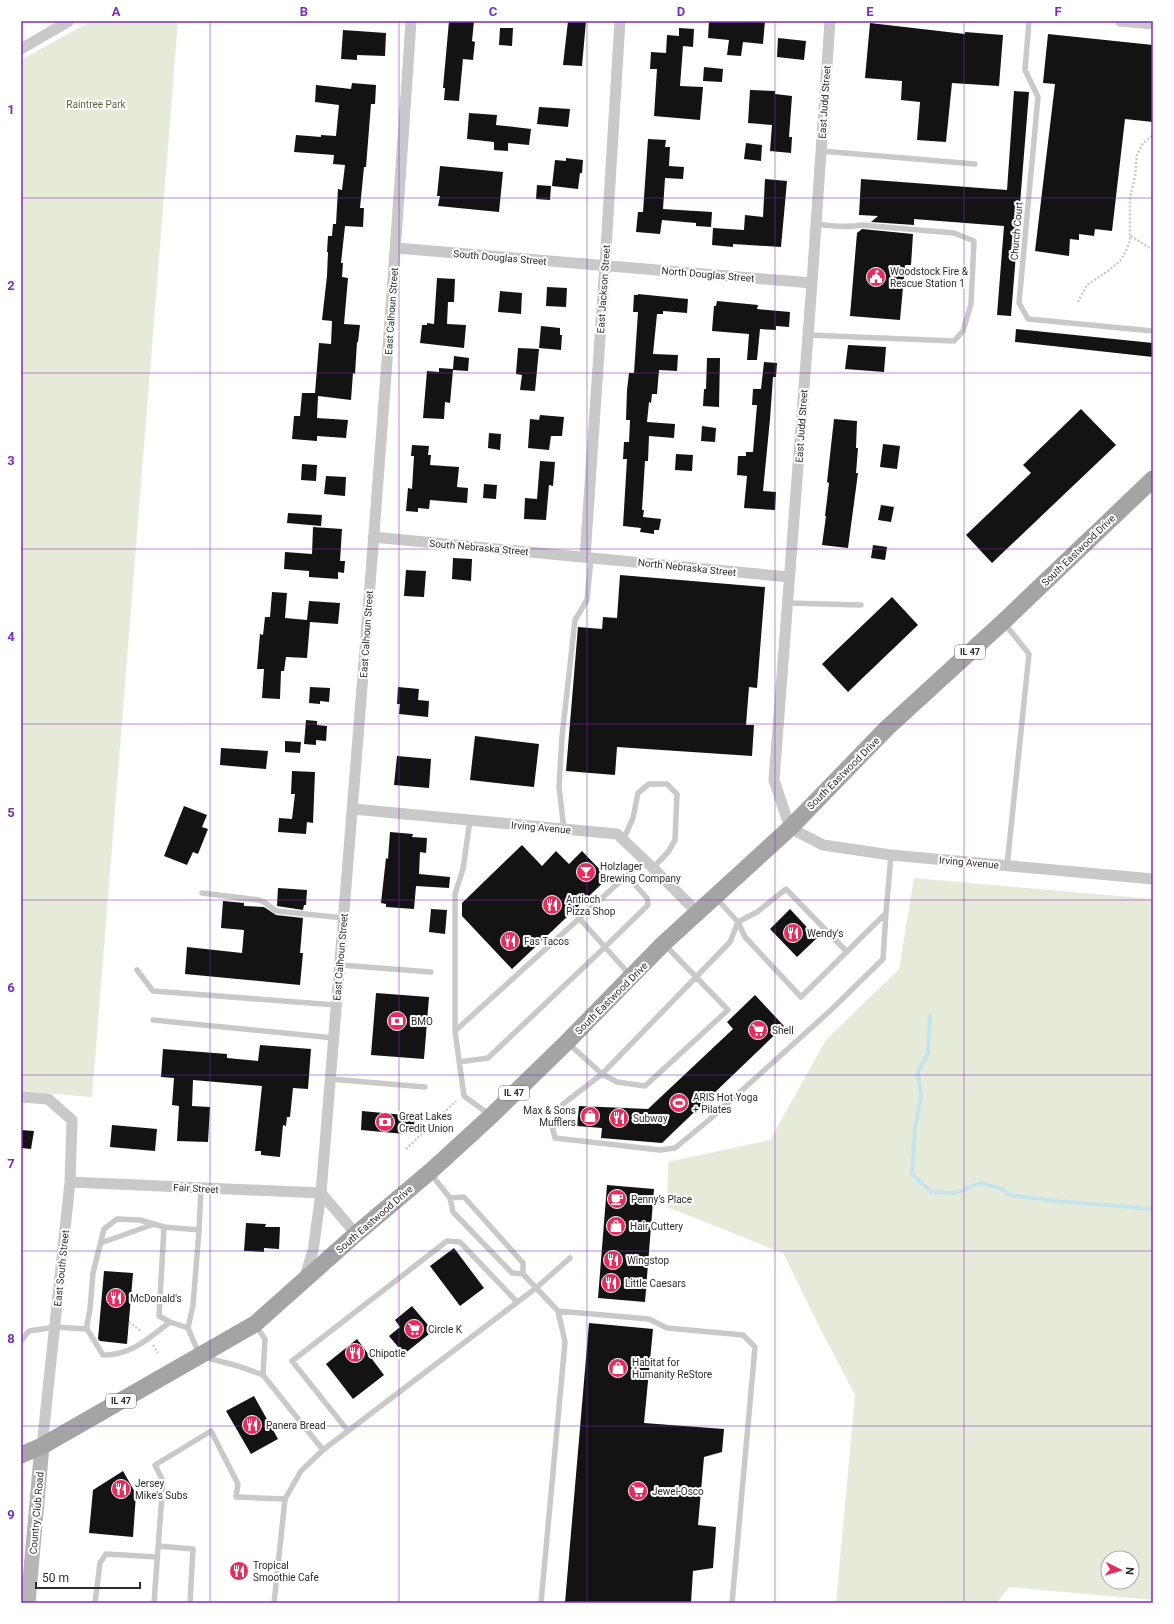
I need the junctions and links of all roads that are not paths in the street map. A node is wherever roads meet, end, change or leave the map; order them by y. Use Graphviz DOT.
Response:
graph roads {
  1 [pos="69,21"];
  2 [pos="411,21"];
  3 [pos="620,21"];
  4 [pos="830,21"];
  5 [pos="1029,21"];
  6 [pos="1120,21"];
  7 [pos="1153,24"];
  8 [pos="21,49"];
  9 [pos="821,151"];
  10 [pos="975,164"];
  11 [pos="816,224"];
  12 [pos="396,248"];
  13 [pos="605,265"];
  14 [pos="812,283"];
  15 [pos="1153,331"];
  16 [pos="808,335"];
  17 [pos="1153,479"];
  18 [pos="373,537"];
  19 [pos="588,557"];
  20 [pos="789,577"];
  21 [pos="787,603"];
  22 [pos="861,605"];
  23 [pos="1003,622"];
  24 [pos="353,809"];
  25 [pos="470,820"];
  26 [pos="790,828"];
  27 [pos="564,829"];
  28 [pos="624,840"];
  29 [pos="891,855"];
  30 [pos="644,859"];
  31 [pos="1007,866"];
  32 [pos="653,868"];
  33 [pos="627,876"];
  34 [pos="1153,879"];
  35 [pos="202,893"];
  36 [pos="714,896"];
  37 [pos="697,912"];
  38 [pos="886,913"];
  39 [pos="344,918"];
  40 [pos="579,918"];
  41 [pos="738,922"];
  42 [pos="663,944"];
  43 [pos="606,947"];
  44 [pos="846,952"];
  45 [pos="340,965"];
  46 [pos="137,970"];
  47 [pos="431,972"];
  48 [pos="632,977"];
  49 [pos="696,977"];
  50 [pos="336,1005"];
  51 [pos="153,1020"];
  52 [pos="455,1031"];
  53 [pos="334,1038"];
  54 [pos="567,1042"];
  55 [pos="459,1062"];
  56 [pos="602,1074"];
  57 [pos="330,1079"];
  58 [pos="425,1087"];
  59 [pos="21,1097"];
  60 [pos="491,1116"];
  61 [pos="429,1172"];
  62 [pos="70,1182"];
  63 [pos="201,1188"];
  64 [pos="321,1193"];
  65 [pos="450,1198"];
  66 [pos="154,1224"];
  67 [pos="164,1227"];
  68 [pos="199,1230"];
  69 [pos="356,1234"];
  70 [pos="101,1243"];
  71 [pos="570,1258"];
  72 [pos="522,1274"];
  73 [pos="303,1282"];
  74 [pos="536,1288"];
  75 [pos="517,1302"];
  76 [pos="558,1311"];
  77 [pos="170,1322"];
  78 [pos="255,1324"];
  79 [pos="54,1327"];
  80 [pos="188,1328"];
  81 [pos="87,1329"];
  82 [pos="21,1341"];
  83 [pos="200,1356"];
  84 [pos="263,1375"];
  85 [pos="348,1431"];
  86 [pos="42,1446"];
  87 [pos="323,1450"];
  88 [pos="21,1455"];
  89 [pos="285,1499"];
  90 [pos="158,1546"];
  91 [pos="157,1557"];
  92 [pos="28,1603"];
  93 [pos="95,1603"];
  94 [pos="154,1603"];
  95 [pos="190,1603"];
  96 [pos="274,1603"];
  97 [pos="541,1603"];
  98 [pos="732,1603"];
  1 -- 8 [label="street"];
  2 -- 12 [label="street, East Calhoun Street"];
  3 -- 13 [label="street, East Jackson Street"];
  4 -- 9 [label="street, East Judd Street"];
  5 -- 15 [label="lane, Church Court"];
  6 -- 7 [label="street"];
  9 -- 10 [label="lane"];
  9 -- 11 [label="street, East Judd Street"];
  11 -- 14 [label="street, East Judd Street"];
  11 -- 16 [label="lane"];
  12 -- 13 [label="street, South Douglas Street"];
  12 -- 18 [label="street, East Calhoun Street"];
  13 -- 14 [label="street, North Douglas Street"];
  13 -- 19 [label="street, East Jackson Street"];
  14 -- 16 [label="street, East Judd Street"];
  16 -- 20 [label="street, East Judd Street"];
  17 -- 23 [label="main road, South Eastwood Drive / IL 47"];
  18 -- 19 [label="street, South Nebraska Street"];
  18 -- 24 [label="street, East Calhoun Street"];
  19 -- 20 [label="street, North Nebraska Street"];
  19 -- 27 [label="lane"];
  20 -- 21 [label="street, East Judd Street"];
  21 -- 22 [label="lane"];
  21 -- 26 [label="street, East Judd Street"];
  23 -- 26 [label="main road, South Eastwood Drive / IL 47"];
  23 -- 31 [label="lane"];
  24 -- 25 [label="street, Irving Avenue"];
  24 -- 39 [label="street, East Calhoun Street"];
  25 -- 27 [label="street, Irving Avenue"];
  25 -- 52 [label="lane"];
  26 -- 29 [label="street, Irving Avenue"];
  26 -- 36 [label="main road, South Eastwood Drive / IL 47"];
  27 -- 28 [label="street, Irving Avenue"];
  28 -- 30 [label="street, Irving Avenue"];
  28 -- 32 [label="lane"];
  29 -- 31 [label="street, Irving Avenue"];
  29 -- 38 [label="lane"];
  30 -- 32 [label="street, Irving Avenue"];
  30 -- 33 [label="lane"];
  31 -- 34 [label="street, Irving Avenue"];
  32 -- 37 [label="street, Irving Avenue"];
  33 -- 40 [label="lane"];
  33 -- 43 [label="lane"];
  35 -- 39 [label="lane"];
  36 -- 37 [label="main road, South Eastwood Drive / IL 47"];
  36 -- 41 [label="lane"];
  37 -- 42 [label="main road, South Eastwood Drive / IL 47"];
  38 -- 44 [label="lane"];
  38 -- 56 [label="lane"];
  39 -- 45 [label="street, East Calhoun Street"];
  40 -- 43 [label="lane"];
  40 -- 52 [label="lane"];
  41 -- 44 [label="lane"];
  41 -- 44 [label="lane"];
  41 -- 49 [label="lane"];
  42 -- 48 [label="main road, South Eastwood Drive / IL 47"];
  42 -- 49 [label="lane"];
  43 -- 48 [label="lane"];
  43 -- 55 [label="lane"];
  45 -- 47 [label="lane"];
  45 -- 50 [label="street, East Calhoun Street"];
  46 -- 50 [label="lane"];
  48 -- 54 [label="main road, South Eastwood Drive / IL 47"];
  49 -- 56 [label="lane"];
  49 -- 56 [label="lane"];
  50 -- 53 [label="street, East Calhoun Street"];
  51 -- 53 [label="lane"];
  52 -- 55 [label="lane"];
  53 -- 57 [label="street, East Calhoun Street"];
  54 -- 56 [label="lane"];
  54 -- 60 [label="main road, South Eastwood Drive / IL 47"];
  55 -- 60 [label="lane"];
  57 -- 58 [label="lane"];
  57 -- 64 [label="street, East Calhoun Street"];
  59 -- 62 [label="street, East South Street"];
  60 -- 61 [label="main road, South Eastwood Drive / IL 47"];
  61 -- 65 [label="lane"];
  61 -- 69 [label="main road, South Eastwood Drive / IL 47"];
  62 -- 63 [label="street, Fair Street"];
  62 -- 79 [label="street, East South Street"];
  63 -- 64 [label="street, Fair Street"];
  63 -- 68 [label="lane"];
  64 -- 69 [label="street"];
  64 -- 73 [label="street, East Calhoun Street"];
  65 -- 72 [label="lane"];
  65 -- 72 [label="lane"];
  66 -- 67 [label="lane"];
  66 -- 70 [label="lane"];
  66 -- 70 [label="lane"];
  67 -- 68 [label="lane"];
  67 -- 77 [label="lane"];
  68 -- 80 [label="lane"];
  69 -- 73 [label="main road, South Eastwood Drive / IL 47"];
  70 -- 81 [label="lane"];
  71 -- 74 [label="lane"];
  72 -- 74 [label="lane"];
  73 -- 78 [label="main road, South Eastwood Drive / IL 47"];
  74 -- 75 [label="lane"];
  74 -- 76 [label="lane"];
  75 -- 85 [label="lane"];
  75 -- 85 [label="lane"];
  76 -- 97 [label="lane"];
  76 -- 98 [label="lane"];
  77 -- 80 [label="lane"];
  77 -- 81 [label="lane"];
  78 -- 83 [label="main road, South Eastwood Drive / IL 47"];
  78 -- 84 [label="lane"];
  79 -- 81 [label="lane"];
  79 -- 82 [label="lane"];
  79 -- 86 [label="street, East South Street"];
  80 -- 83 [label="lane"];
  83 -- 84 [label="lane"];
  83 -- 86 [label="main road, South Eastwood Drive / IL 47"];
  84 -- 87 [label="lane"];
  85 -- 87 [label="lane"];
  86 -- 88 [label="main road, South Eastwood Drive / IL 47"];
  86 -- 92 [label="street, Country Club Road"];
  87 -- 89 [label="lane"];
  89 -- 90 [label="lane"];
  89 -- 96 [label="lane"];
  90 -- 91 [label="lane"];
  90 -- 95 [label="lane"];
  91 -- 93 [label="lane"];
  91 -- 94 [label="lane"];
}
